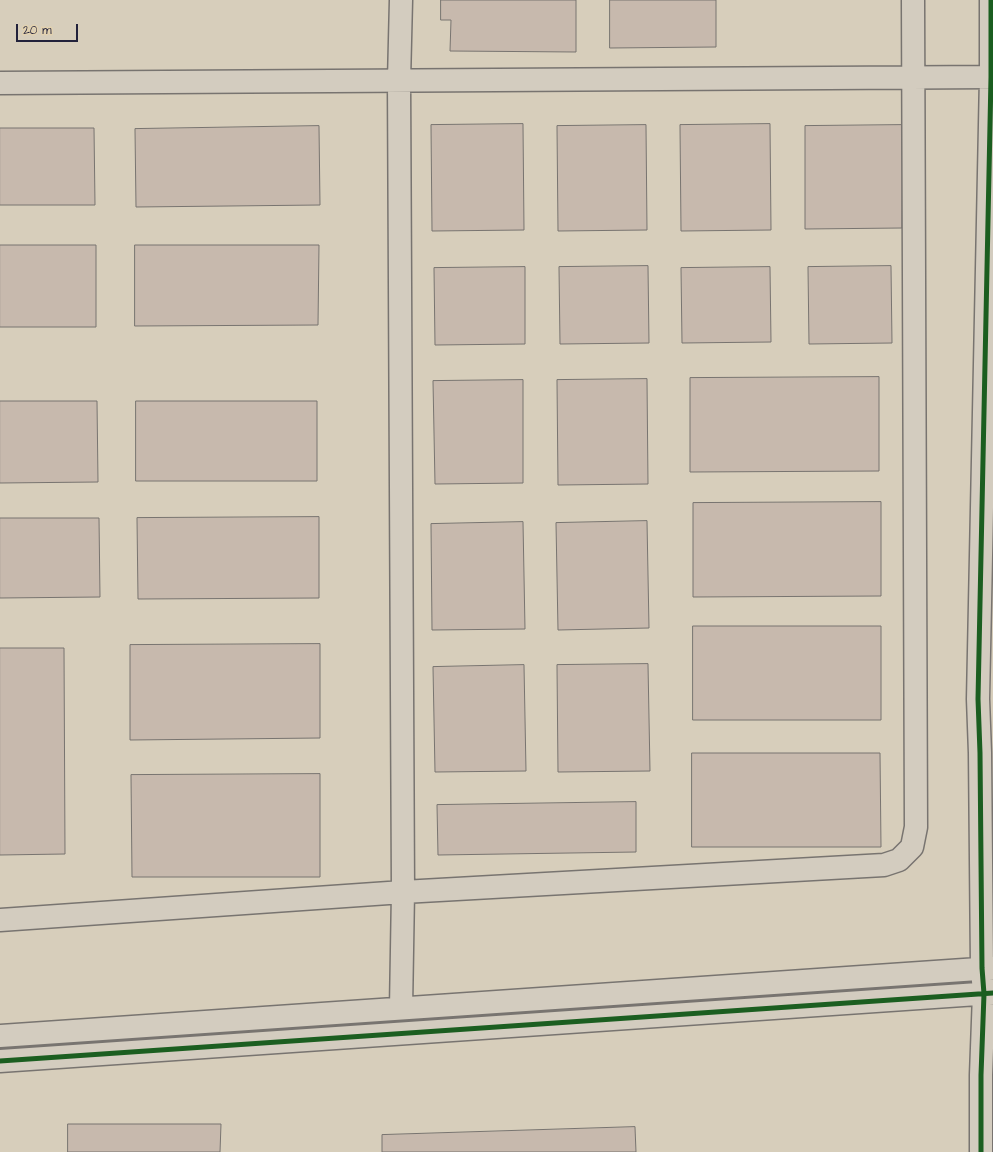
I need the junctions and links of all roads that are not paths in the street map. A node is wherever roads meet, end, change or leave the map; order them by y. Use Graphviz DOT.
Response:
graph roads {
  1 [pos="401,0"];
  2 [pos="913,0"];
  3 [pos="991,0"];
  4 [pos="992,77"];
  5 [pos="914,78"];
  6 [pos="399,81"];
  7 [pos="0,83"];
  8 [pos="403,892"];
  9 [pos="0,920"];
  10 [pos="989,981"];
  11 [pos="401,1008"];
  12 [pos="0,1036"];
  13 [pos="0,1061"];
  14 [pos="981,1152"];
  1 -- 6 [label="street"];
  2 -- 5 [label="street"];
  3 -- 4 [label="street"];
  4 -- 5 [label="street"];
  4 -- 10 [label="street"];
  5 -- 6 [label="street"];
  5 -- 8 [label="street"];
  6 -- 7 [label="street"];
  6 -- 8 [label="street"];
  8 -- 9 [label="street"];
  8 -- 11 [label="street"];
  10 -- 11 [label="street"];
  10 -- 13 [label="street"];
  10 -- 14 [label="street"];
  11 -- 12 [label="street"];
}
